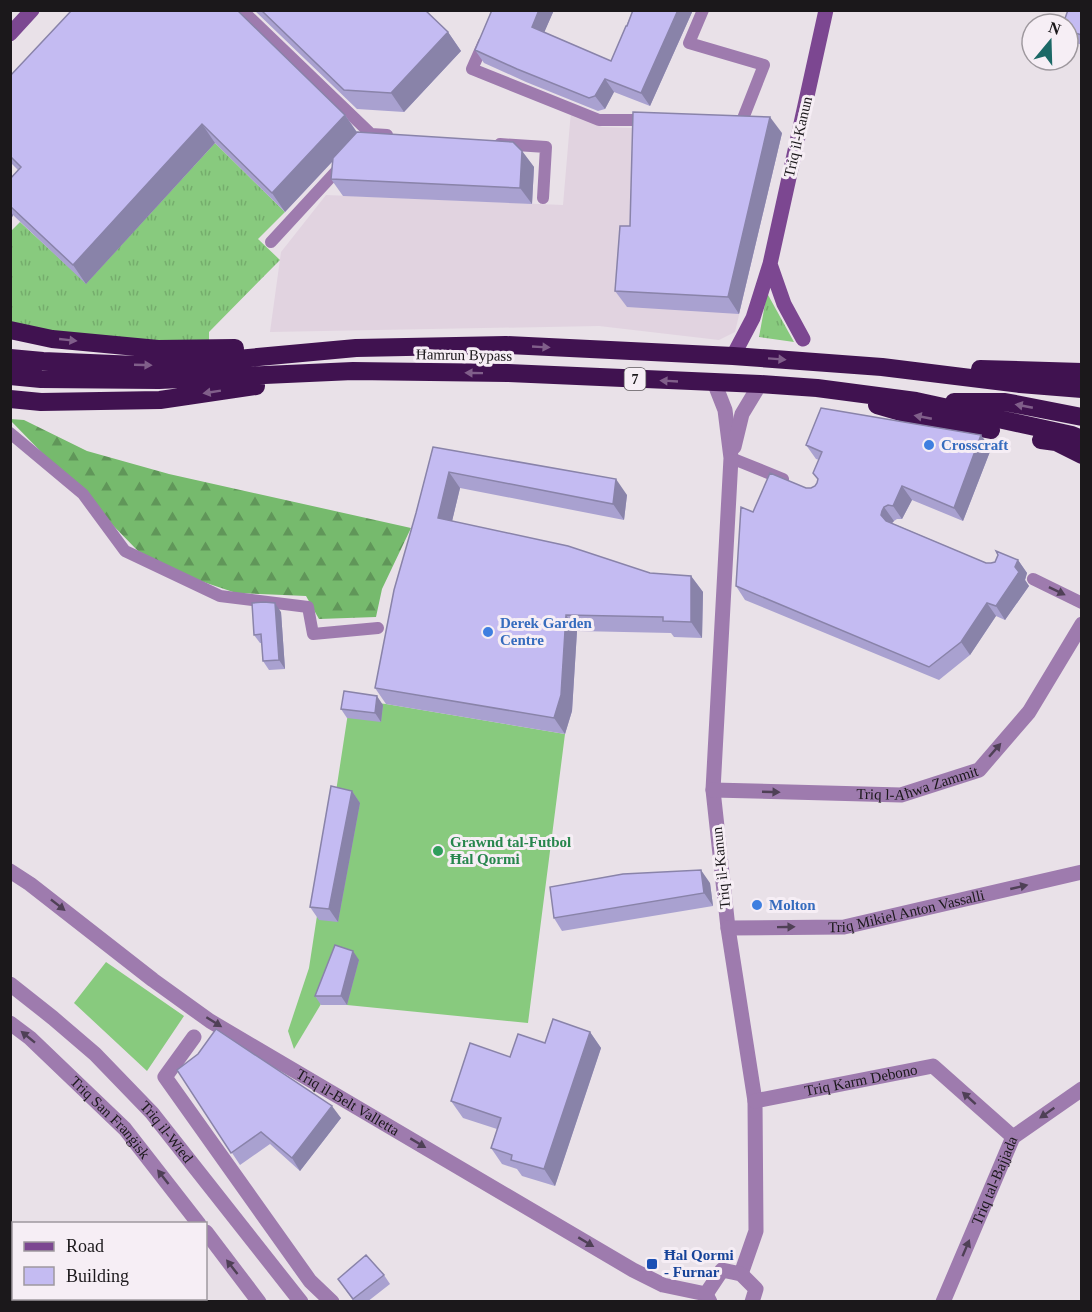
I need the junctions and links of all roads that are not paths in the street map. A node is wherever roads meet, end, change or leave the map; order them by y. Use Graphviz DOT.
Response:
graph roads {
  1 [pos="33,10"];
  2 [pos="242,10"];
  3 [pos="703,10"];
  4 [pos="826,10"];
  5 [pos="489,30"];
  6 [pos="10,34"];
  7 [pos="658,120"];
  8 [pos="718,121"];
  9 [pos="394,135"];
  10 [pos="488,143"];
  11 [pos="348,159"];
  12 [pos="543,198"];
  13 [pos="271,242"];
  14 [pos="770,264"];
  15 [pos="10,330"];
  16 [pos="803,339"];
  17 [pos="356,348"];
  18 [pos="733,356"];
  19 [pos="10,358"];
  20 [pos="882,367"];
  21 [pos="353,371"];
  22 [pos="1082,372"];
  23 [pos="10,376"];
  24 [pos="714,382"];
  25 [pos="760,384"];
  26 [pos="817,388"];
  27 [pos="1082,390"];
  28 [pos="10,399"];
  29 [pos="916,401"];
  30 [pos="1082,417"];
  31 [pos="10,433"];
  32 [pos="1082,439"];
  33 [pos="1082,455"];
  34 [pos="731,458"];
  35 [pos="797,485"];
  36 [pos="1033,579"];
  37 [pos="1082,603"];
  38 [pos="1082,624"];
  39 [pos="378,628"];
  40 [pos="713,790"];
  41 [pos="10,871"];
  42 [pos="1082,872"];
  43 [pos="728,928"];
  44 [pos="10,984"];
  45 [pos="10,1023"];
  46 [pos="194,1037"];
  47 [pos="1082,1089"];
  48 [pos="755,1101"];
  49 [pos="1013,1137"];
  50 [pos="197,1222"];
  51 [pos="207,1233"];
  52 [pos="741,1274"];
  53 [pos="708,1298"];
  54 [pos="260,1302"];
  55 [pos="301,1302"];
  56 [pos="332,1302"];
  57 [pos="752,1302"];
  58 [pos="943,1302"];
  1 -- 6 [label="street"];
  2 -- 9 [label="lane"];
  3 -- 8 [label="lane"];
  4 -- 14 [label="street, Triq il-Kanun"];
  5 -- 7 [label="lane"];
  10 -- 12 [label="lane"];
  11 -- 13 [label="lane"];
  14 -- 16 [label="street"];
  14 -- 18 [label="street, Triq il-Kanun"];
  15 -- 17 [label="highway, one-way"];
  17 -- 18 [label="highway, Ħamrun Bypass / 7, one-way"];
  19 -- 17 [label="highway, Ħamrun Bypass / 7, one-way"];
  18 -- 20 [label="highway, Ħamrun Bypass / 7, one-way"];
  20 -- 22 [label="highway"];
  20 -- 27 [label="highway"];
  21 -- 23 [label="highway, Ħamrun Bypass / 7"];
  24 -- 21 [label="highway, Ħamrun Bypass / 7, one-way"];
  21 -- 28 [label="highway, one-way"];
  24 -- 25 [label="highway, Ħamrun Bypass / 7"];
  24 -- 34 [label="street, Triq il-Kanun"];
  25 -- 26 [label="highway, Ħamrun Bypass / 7"];
  25 -- 34 [label="street, Triq il-Kanun"];
  26 -- 29 [label="highway, Ħamrun Bypass / 7"];
  33 -- 26 [label="highway, one-way"];
  30 -- 29 [label="highway, one-way"];
  29 -- 32 [label="highway"];
  31 -- 39 [label="lane"];
  34 -- 35 [label="lane"];
  34 -- 40 [label="street, Triq il-Kanun"];
  36 -- 37 [label="lane, one-way"];
  40 -- 38 [label="street, Triq l-Aħwa Zammit, one-way"];
  40 -- 43 [label="street, Triq il-Kanun"];
  41 -- 53 [label="street, Triq il-Belt Valletta, one-way"];
  43 -- 42 [label="street, Triq Mikiel Anton Vassalli, one-way"];
  43 -- 48 [label="street, Triq il-Kanun"];
  44 -- 55 [label="street, Triq il-Wied"];
  50 -- 45 [label="street, Triq San Franġisk, one-way"];
  46 -- 56 [label="street, Triq il-Wied"];
  47 -- 49 [label="street, Triq tal-Bajjada, one-way"];
  49 -- 48 [label="street, Triq Karm Debono, one-way"];
  48 -- 52 [label="street, Triq il-Kanun"];
  58 -- 49 [label="street, Triq tal-Bajjada, one-way"];
  54 -- 51 [label="street, one-way"];
  52 -- 53 [label="street, Triq il-Belt Valletta"];
  52 -- 57 [label="street"];
}
